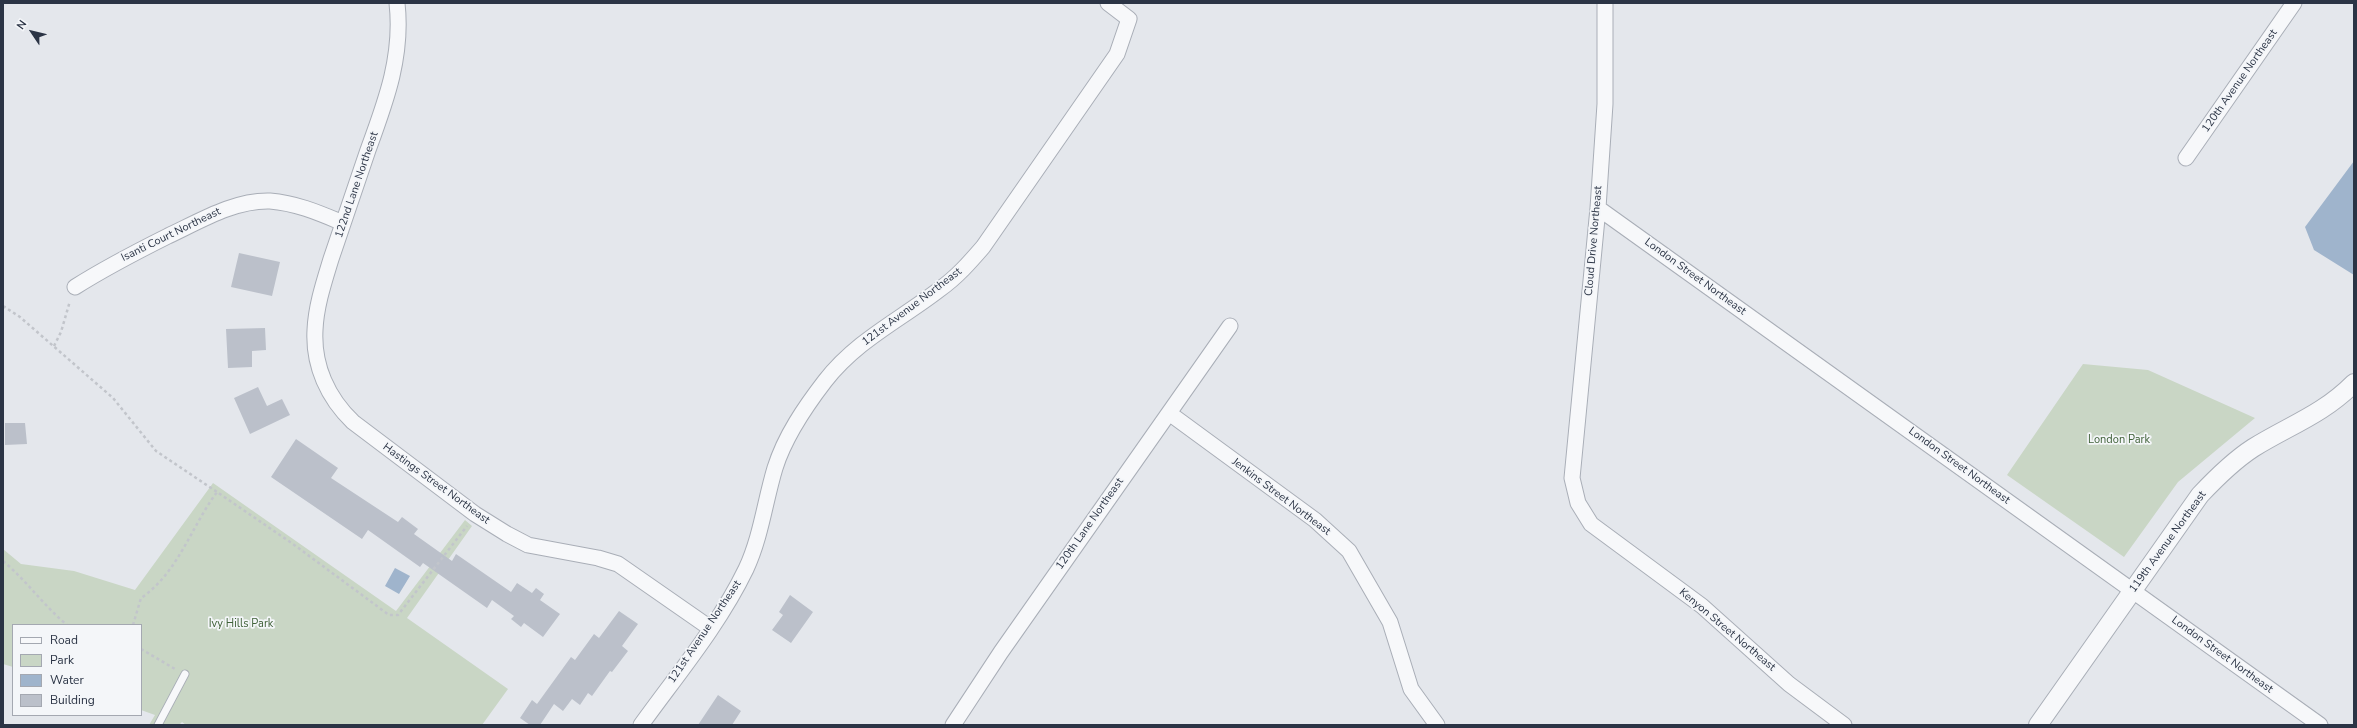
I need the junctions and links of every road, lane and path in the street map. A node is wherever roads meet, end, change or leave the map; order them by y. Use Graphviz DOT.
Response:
graph roads {
  1 [pos="397,3"];
  2 [pos="1108,3"];
  3 [pos="1605,3"];
  4 [pos="2294,3"];
  5 [pos="2186,158"];
  6 [pos="1598,208"];
  7 [pos="343,223"];
  8 [pos="75,287"];
  9 [pos="3,306"];
  10 [pos="1230,326"];
  11 [pos="54,346"];
  12 [pos="319,366"];
  13 [pos="2354,383"];
  14 [pos="1169,413"];
  15 [pos="1572,478"];
  16 [pos="217,492"];
  17 [pos="475,514"];
  18 [pos="3,560"];
  19 [pos="2133,590"];
  20 [pos="66,624"];
  21 [pos="133,624"];
  22 [pos="710,628"];
  23 [pos="142,650"];
  24 [pos="185,674"];
  25 [pos="158,725"];
  26 [pos="641,725"];
  27 [pos="953,725"];
  28 [pos="1437,725"];
  29 [pos="1844,725"];
  30 [pos="2038,725"];
  31 [pos="2320,725"];
  1 -- 7 [label="street, 122nd Lane Northeast"];
  2 -- 22 [label="street, 121st Avenue Northeast"];
  3 -- 6 [label="street, Cloud Drive Northeast"];
  4 -- 5 [label="street, 120th Avenue Northeast"];
  6 -- 15 [label="street, Cloud Drive Northeast"];
  6 -- 19 [label="street, London Street Northeast"];
  7 -- 8 [label="street, Isanti Court Northeast"];
  7 -- 12 [label="street, 122nd Lane Northeast"];
  8 -- 11 [label="path"];
  9 -- 11 [label="path"];
  10 -- 14 [label="street, 120th Lane Northeast"];
  11 -- 16 [label="path"];
  12 -- 17 [label="street, Hastings Street Northeast"];
  13 -- 19 [label="street, 119th Avenue Northeast"];
  14 -- 27 [label="street, 120th Lane Northeast"];
  14 -- 28 [label="street, Jenkins Street Northeast"];
  15 -- 29 [label="street, Kenyon Street Northeast"];
  16 -- 17 [label="path"];
  16 -- 21 [label="path"];
  17 -- 22 [label="street, Hastings Street Northeast"];
  18 -- 20 [label="path"];
  19 -- 30 [label="street, 119th Avenue Northeast"];
  19 -- 31 [label="street, London Street Northeast"];
  22 -- 26 [label="street, 121st Avenue Northeast"];
  23 -- 24 [label="path"];
  24 -- 25 [label="lane"];
}
